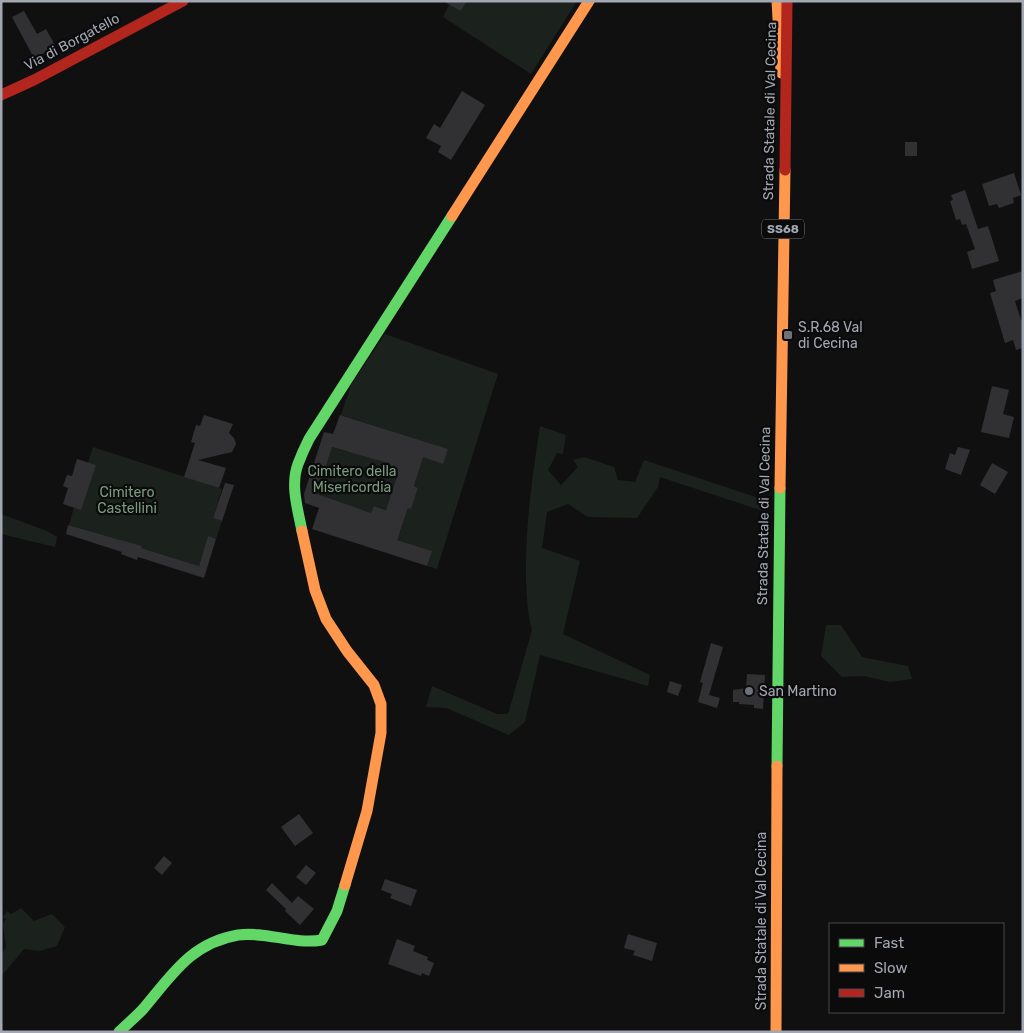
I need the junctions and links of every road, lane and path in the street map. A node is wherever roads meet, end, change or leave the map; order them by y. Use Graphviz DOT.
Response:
graph roads {
  1 [pos="183,1"];
  2 [pos="589,1"];
  3 [pos="777,1"];
  4 [pos="786,1"];
  5 [pos="1,95"];
  6 [pos="785,112"];
  7 [pos="119,1032"];
  8 [pos="776,1032"];
  1 -- 5 [label="main road, Via di Borgatello"];
  2 -- 7 [label="main road"];
  3 -- 6 [label="main road"];
  4 -- 6 [label="main road, Strada Statale di Val Cecina / SS68"];
  6 -- 8 [label="main road, Strada Statale di Val Cecina / SS68"];
}
